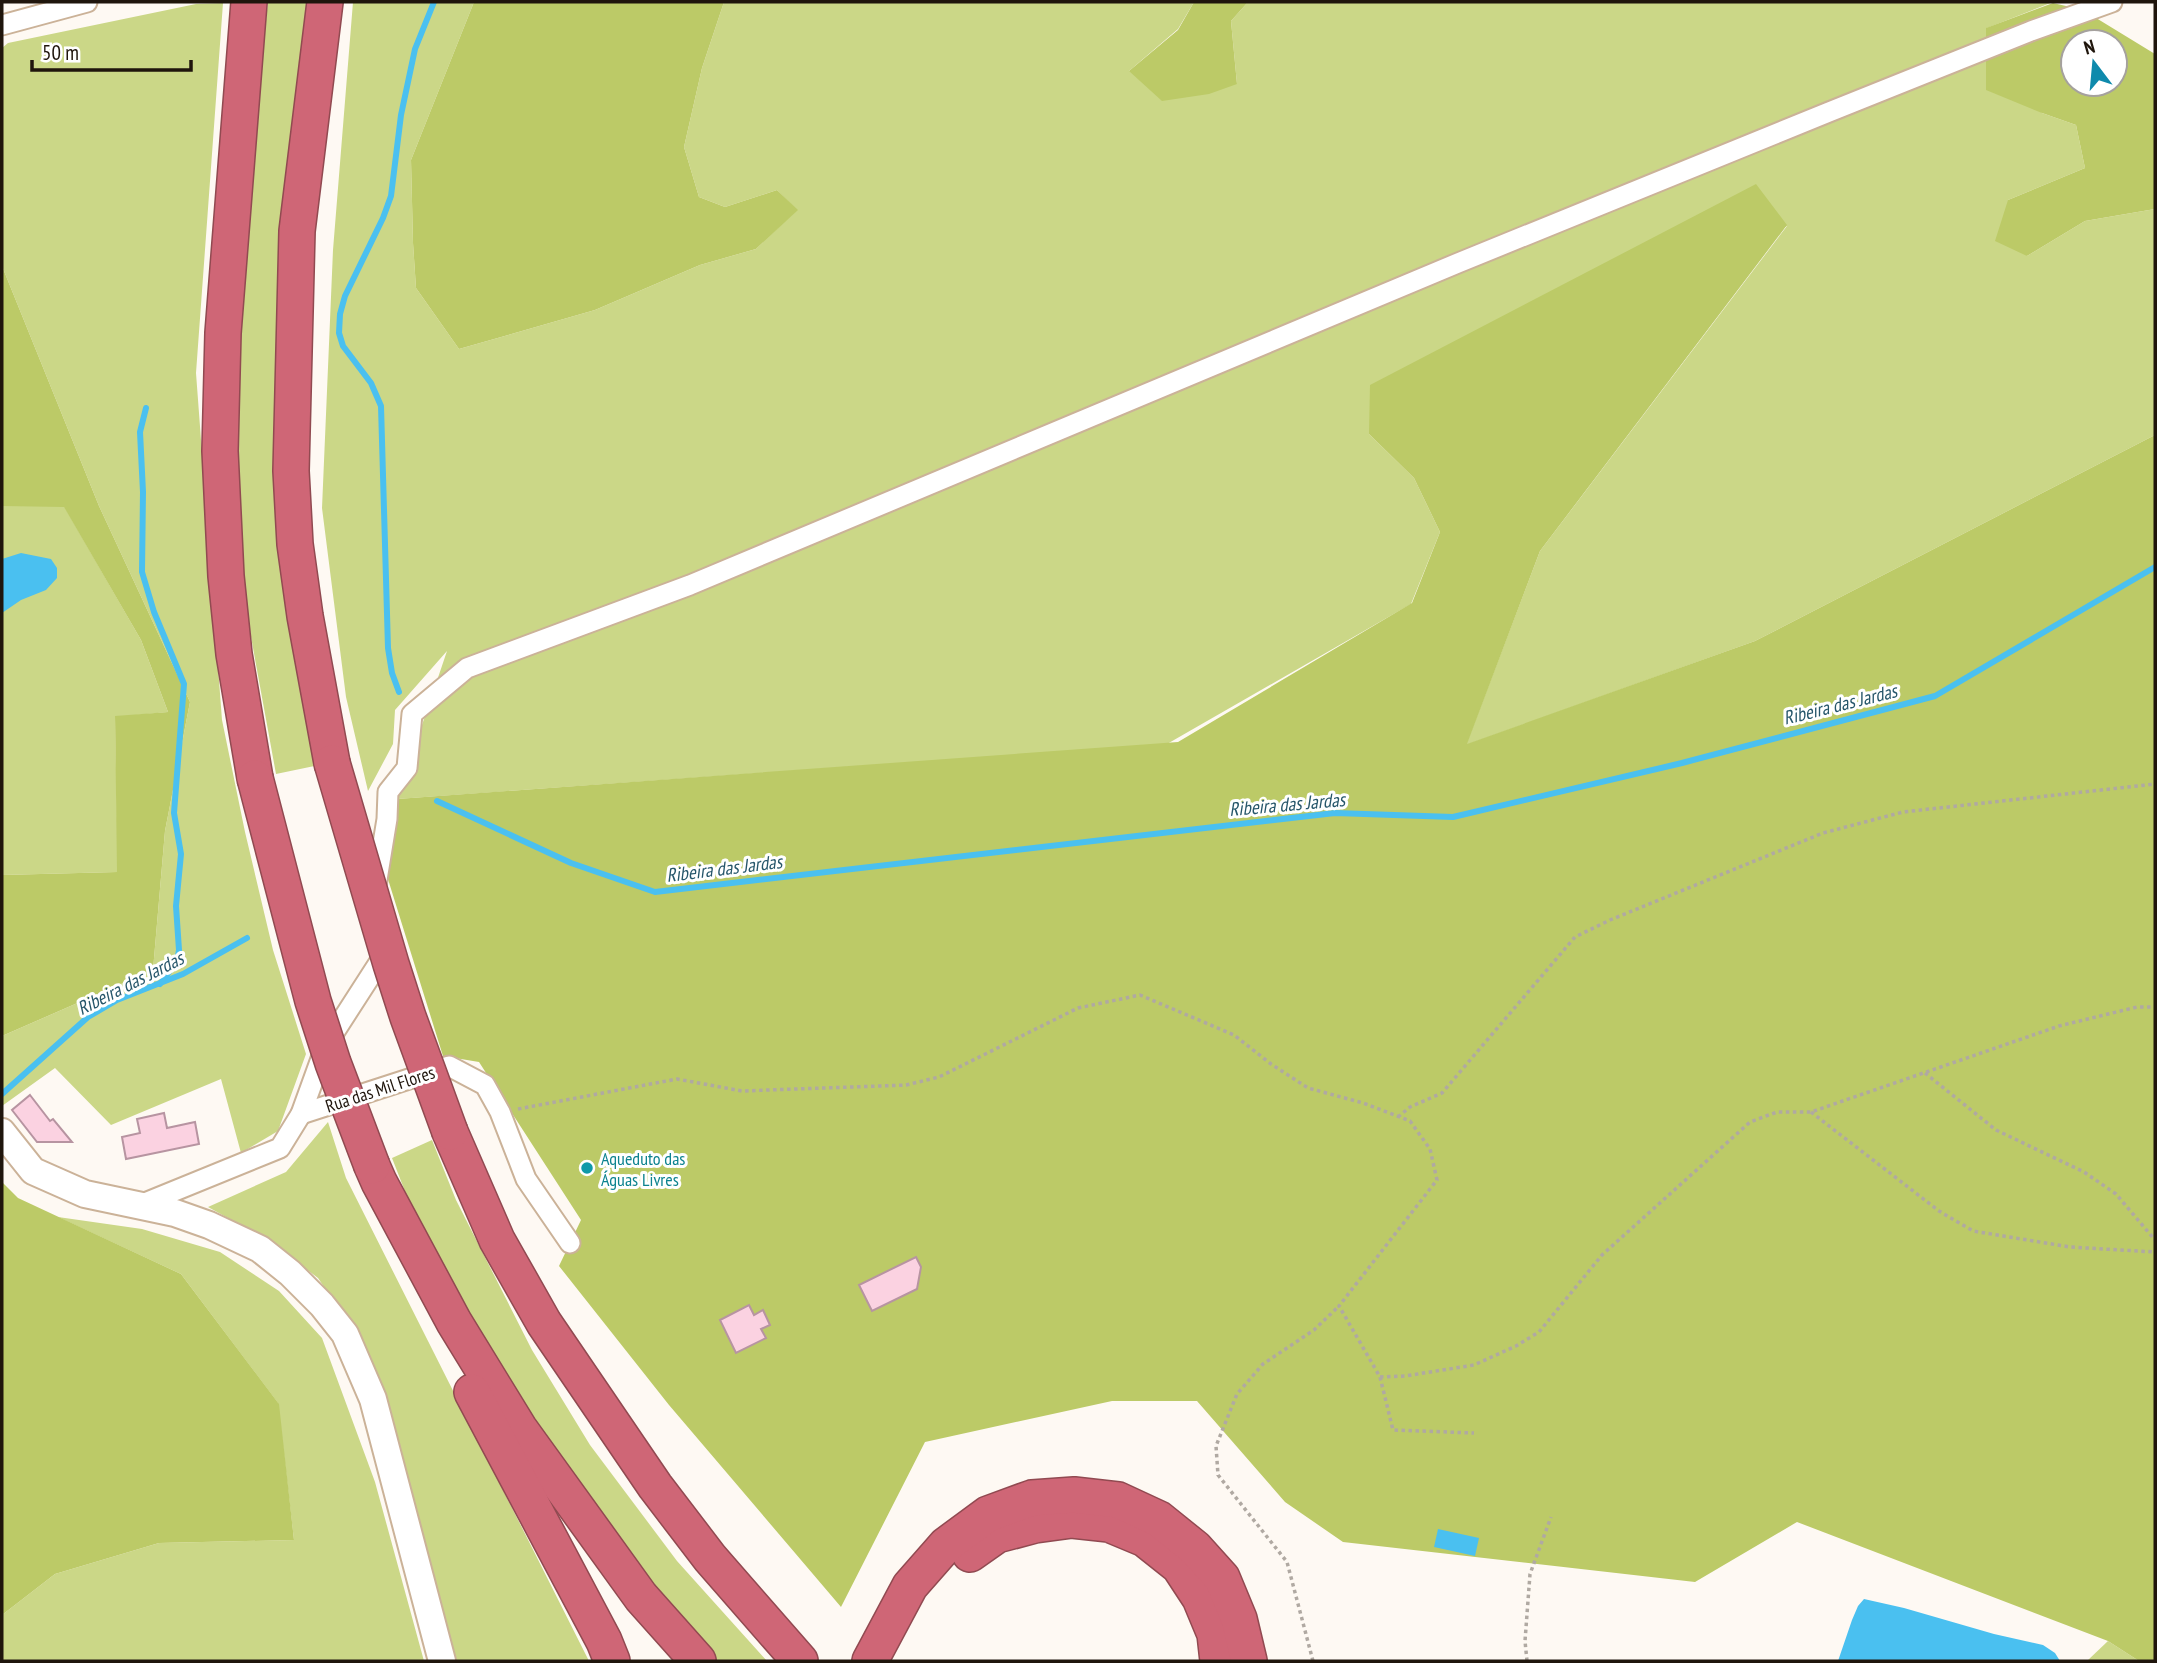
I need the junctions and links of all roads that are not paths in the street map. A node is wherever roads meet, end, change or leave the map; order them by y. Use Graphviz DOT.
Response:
graph roads {
  1 [pos="87,2"];
  2 [pos="249,2"];
  3 [pos="325,2"];
  4 [pos="2112,2"];
  5 [pos="2,26"];
  6 [pos="301,1114"];
  7 [pos="2,1132"];
  8 [pos="376,1174"];
  9 [pos="140,1205"];
  10 [pos="570,1242"];
  11 [pos="798,1656"];
  12 [pos="442,1661"];
  13 [pos="612,1661"];
  14 [pos="698,1661"];
  15 [pos="870,1661"];
  16 [pos="892,1661"];
  17 [pos="1218,1661"];
  18 [pos="1249,1661"];
  1 -- 5 [label="street"];
  2 -- 8 [label="highway, bridge"];
  3 -- 11 [label="highway, bridge"];
  4 -- 6 [label="street"];
  6 -- 9 [label="street"];
  6 -- 10 [label="street, Rua das Mil Flores"];
  7 -- 9 [label="main road"];
  8 -- 13 [label="highway"];
  8 -- 14 [label="highway"];
  9 -- 12 [label="main road"];
  15 -- 18 [label="highway"];
  16 -- 17 [label="highway"];
}
